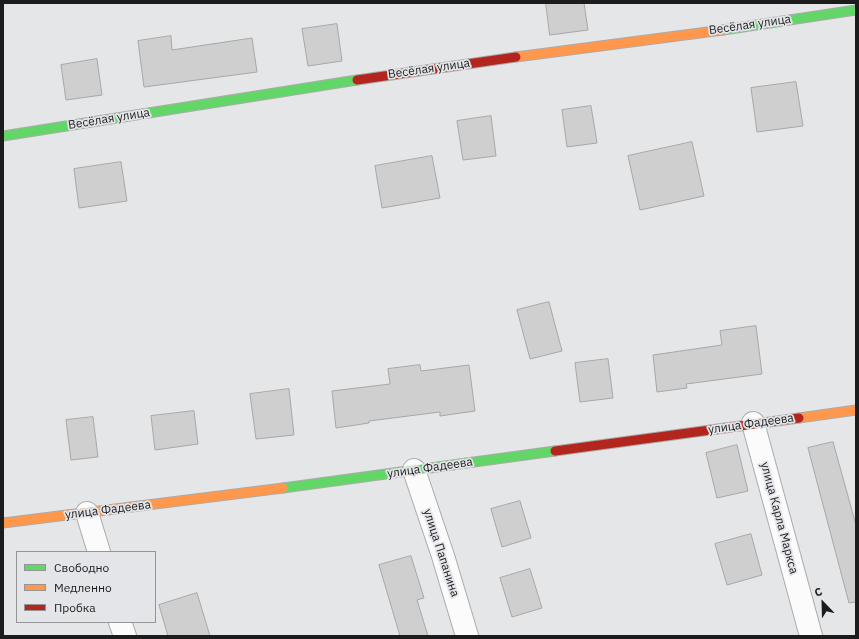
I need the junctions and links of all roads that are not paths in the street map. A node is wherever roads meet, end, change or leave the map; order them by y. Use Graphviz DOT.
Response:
graph roads {
  1 [pos="856,10"];
  2 [pos="3,136"];
  3 [pos="856,410"];
  4 [pos="753,423"];
  5 [pos="414,470"];
  6 [pos="87,513"];
  7 [pos="3,523"];
  8 [pos="99,551"];
  9 [pos="120,623"];
  10 [pos="125,636"];
  11 [pos="467,636"];
  12 [pos="811,636"];
  1 -- 2 [label="street, Весёлая улица"];
  3 -- 4 [label="street, улица Фадеева"];
  4 -- 5 [label="street, улица Фадеева"];
  4 -- 12 [label="street, улица Карла Маркса"];
  5 -- 6 [label="street, улица Фадеева"];
  5 -- 11 [label="street, улица Папанина"];
  6 -- 7 [label="street, улица Фадеева"];
  6 -- 8 [label="street"];
  9 -- 10 [label="street"];
}
